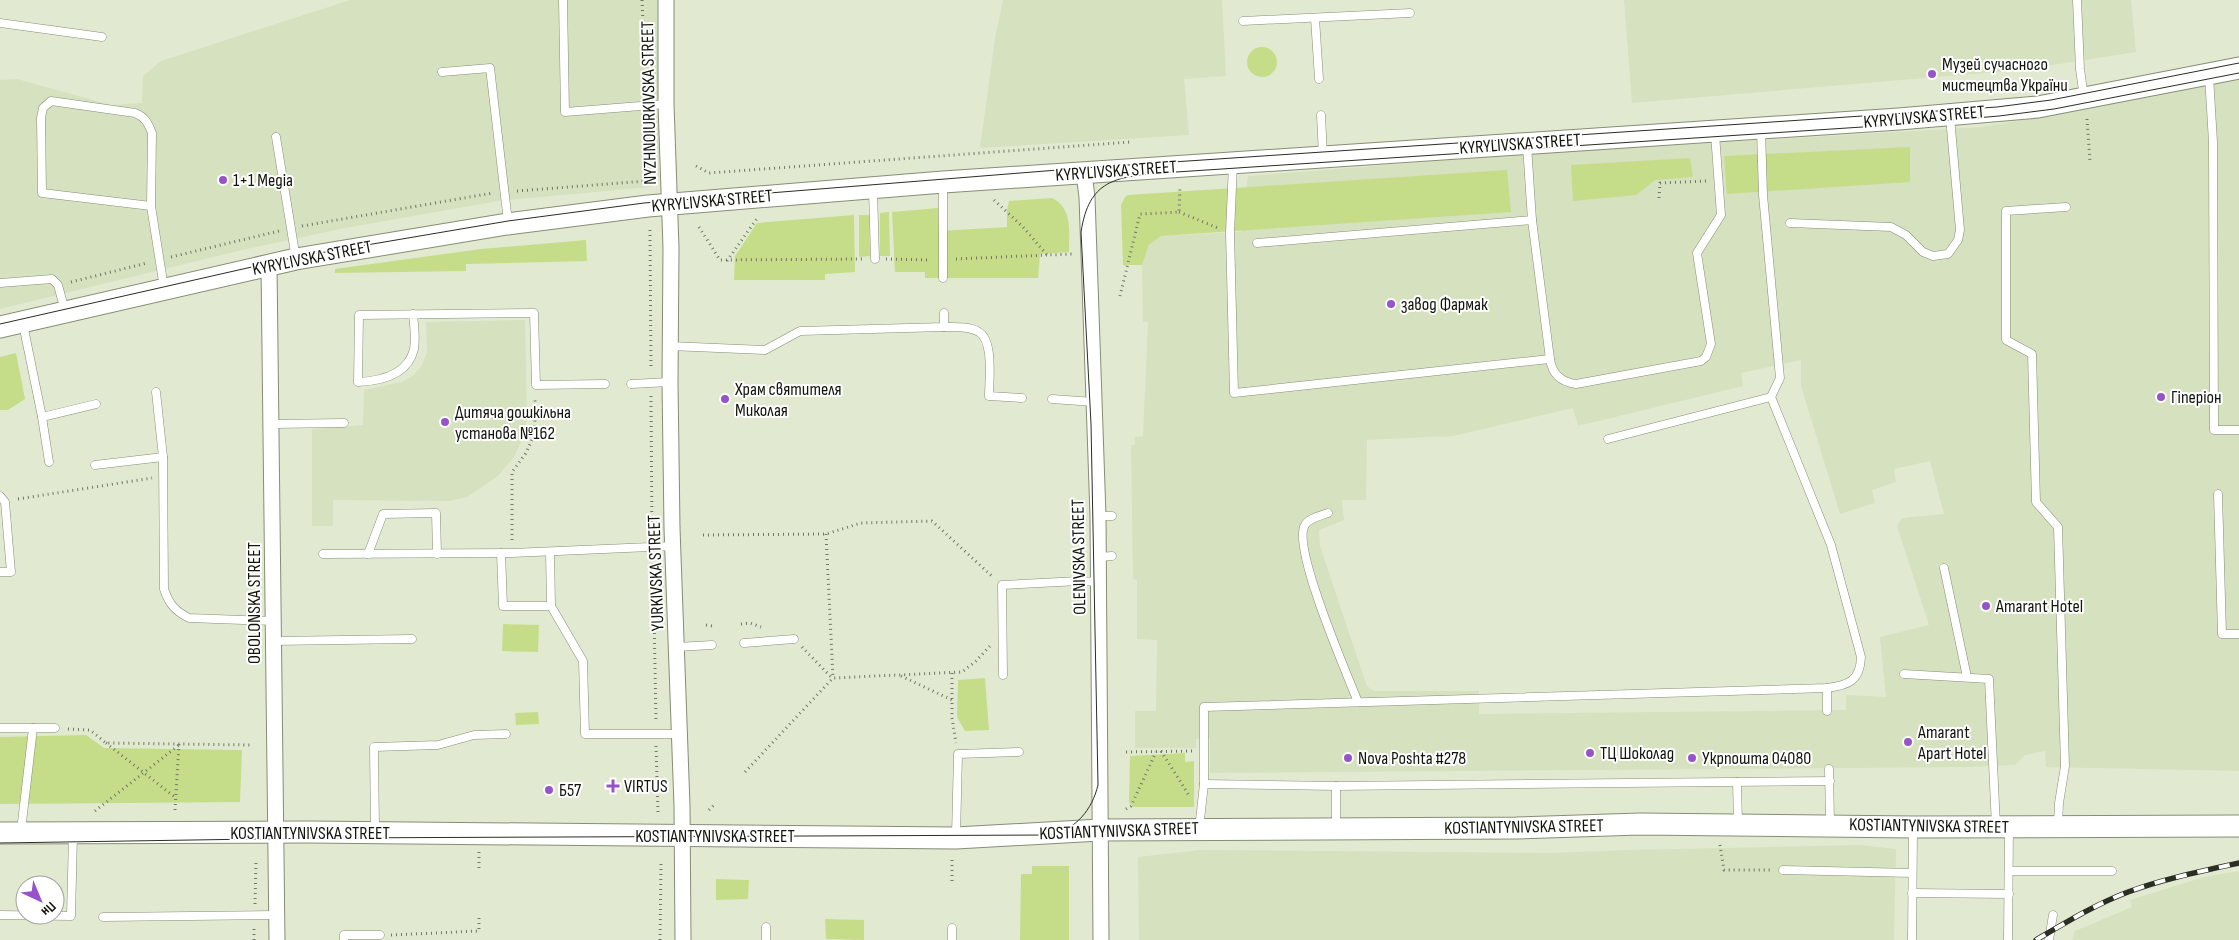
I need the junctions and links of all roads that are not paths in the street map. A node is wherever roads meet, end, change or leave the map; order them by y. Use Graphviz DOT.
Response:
graph roads {
  1 [pos="563,0"];
  2 [pos="666,0"];
  3 [pos="2077,0"];
  4 [pos="1410,13"];
  5 [pos="1315,18"];
  6 [pos="1243,21"];
  7 [pos="0,23"];
  8 [pos="102,37"];
  9 [pos="2239,68"];
  10 [pos="442,72"];
  11 [pos="2208,74"];
  12 [pos="1319,79"];
  13 [pos="666,104"];
  14 [pos="2085,109"];
  15 [pos="1321,115"];
  16 [pos="1950,115"];
  17 [pos="1761,129"];
  18 [pos="1714,132"];
  19 [pos="276,137"];
  20 [pos="1527,144"];
  21 [pos="1323,158"];
  22 [pos="1234,163"];
  23 [pos="1084,174"];
  24 [pos="944,182"];
  25 [pos="873,188"];
  26 [pos="670,204"];
  27 [pos="151,206"];
  28 [pos="2066,207"];
  29 [pos="1532,220"];
  30 [pos="1790,223"];
  31 [pos="507,224"];
  32 [pos="1256,243"];
  33 [pos="296,259"];
  34 [pos="875,259"];
  35 [pos="269,266"];
  36 [pos="944,278"];
  37 [pos="0,283"];
  38 [pos="165,290"];
  39 [pos="65,312"];
  40 [pos="944,313"];
  41 [pos="413,314"];
  42 [pos="22,322"];
  43 [pos="0,327"];
  44 [pos="944,327"];
  45 [pos="670,346"];
  46 [pos="1550,359"];
  47 [pos="670,382"];
  48 [pos="605,384"];
  49 [pos="631,384"];
  50 [pos="156,392"];
  51 [pos="1771,397"];
  52 [pos="1022,398"];
  53 [pos="1052,399"];
  54 [pos="1094,402"];
  55 [pos="96,404"];
  56 [pos="42,417"];
  57 [pos="344,422"];
  58 [pos="272,424"];
  59 [pos="2239,430"];
  60 [pos="1608,439"];
  61 [pos="163,457"];
  62 [pos="49,462"];
  63 [pos="95,465"];
  64 [pos="2218,494"];
  65 [pos="2,499"];
  66 [pos="1328,513"];
  67 [pos="673,546"];
  68 [pos="550,552"];
  69 [pos="323,554"];
  70 [pos="368,554"];
  71 [pos="437,554"];
  72 [pos="501,554"];
  73 [pos="1944,568"];
  74 [pos="0,572"];
  75 [pos="1099,582"];
  76 [pos="551,606"];
  77 [pos="273,621"];
  78 [pos="2239,634"];
  79 [pos="412,639"];
  80 [pos="794,639"];
  81 [pos="274,641"];
  82 [pos="744,643"];
  83 [pos="712,645"];
  84 [pos="677,647"];
  85 [pos="1904,674"];
  86 [pos="1003,675"];
  87 [pos="1967,677"];
  88 [pos="1827,688"];
  89 [pos="1358,702"];
  90 [pos="1827,711"];
  91 [pos="0,728"];
  92 [pos="33,728"];
  93 [pos="55,728"];
  94 [pos="506,734"];
  95 [pos="680,734"];
  96 [pos="1019,752"];
  97 [pos="1829,768"];
  98 [pos="1830,780"];
  99 [pos="1737,782"];
  100 [pos="1204,784"];
  101 [pos="1336,786"];
  102 [pos="1738,824"];
  103 [pos="1830,825"];
  104 [pos="2239,826"];
  105 [pos="1913,827"];
  106 [pos="2058,827"];
  107 [pos="2003,828"];
  108 [pos="1199,829"];
  109 [pos="1336,829"];
  110 [pos="1100,830"];
  111 [pos="274,832"];
  112 [pos="73,833"];
  113 [pos="375,833"];
  114 [pos="10,834"];
  115 [pos="682,836"];
  116 [pos="956,838"];
  117 [pos="1783,870"];
  118 [pos="2009,870"];
  119 [pos="2112,871"];
  120 [pos="1912,873"];
  121 [pos="1912,893"];
  122 [pos="2009,894"];
  123 [pos="0,915"];
  124 [pos="276,915"];
  125 [pos="2053,915"];
  126 [pos="103,917"];
  127 [pos="766,927"];
  128 [pos="952,928"];
  129 [pos="380,935"];
  130 [pos="277,940"];
  131 [pos="344,940"];
  132 [pos="683,940"];
  133 [pos="766,940"];
  134 [pos="952,940"];
  135 [pos="1101,940"];
  136 [pos="1912,940"];
  137 [pos="2008,940"];
  138 [pos="2049,940"];
  1 -- 13 [label="lane"];
  2 -- 13 [label="street, NYZHNOIURKIVSKA STREET"];
  3 -- 14 [label="lane"];
  4 -- 5 [label="lane"];
  5 -- 6 [label="lane"];
  5 -- 12 [label="lane"];
  7 -- 8 [label="lane"];
  9 -- 11 [label="street, KYRYLIVSKA STREET"];
  10 -- 31 [label="lane"];
  11 -- 14 [label="street, KYRYLIVSKA STREET"];
  11 -- 59 [label="lane"];
  13 -- 26 [label="street, NYZHNOIURKIVSKA STREET"];
  14 -- 16 [label="street, KYRYLIVSKA STREET"];
  15 -- 21 [label="lane"];
  16 -- 17 [label="street, KYRYLIVSKA STREET"];
  16 -- 30 [label="lane"];
  17 -- 18 [label="street, KYRYLIVSKA STREET"];
  17 -- 51 [label="lane"];
  18 -- 20 [label="street, KYRYLIVSKA STREET"];
  18 -- 46 [label="lane"];
  19 -- 33 [label="lane"];
  20 -- 21 [label="street, KYRYLIVSKA STREET"];
  20 -- 29 [label="lane"];
  21 -- 22 [label="street, KYRYLIVSKA STREET"];
  22 -- 23 [label="street, KYRYLIVSKA STREET"];
  22 -- 46 [label="lane"];
  23 -- 24 [label="street, KYRYLIVSKA STREET"];
  23 -- 54 [label="street, OLENIVSKA STREET"];
  24 -- 25 [label="street, KYRYLIVSKA STREET"];
  24 -- 36 [label="lane"];
  25 -- 26 [label="street, KYRYLIVSKA STREET"];
  25 -- 34 [label="lane"];
  26 -- 31 [label="street, KYRYLIVSKA STREET"];
  26 -- 45 [label="street, YURKIVSKA STREET"];
  27 -- 27 [label="lane"];
  27 -- 38 [label="lane"];
  28 -- 106 [label="lane"];
  29 -- 32 [label="lane"];
  29 -- 46 [label="lane"];
  31 -- 33 [label="street, KYRYLIVSKA STREET"];
  33 -- 35 [label="street, KYRYLIVSKA STREET"];
  35 -- 38 [label="street, KYRYLIVSKA STREET"];
  35 -- 58 [label="street, OBOLONSKA STREET"];
  37 -- 39 [label="lane"];
  38 -- 39 [label="street, KYRYLIVSKA STREET"];
  39 -- 42 [label="street, KYRYLIVSKA STREET"];
  40 -- 44 [label="lane"];
  41 -- 41 [label="lane"];
  41 -- 48 [label="lane"];
  42 -- 43 [label="street, KYRYLIVSKA STREET"];
  42 -- 56 [label="lane"];
  44 -- 45 [label="lane"];
  44 -- 52 [label="lane"];
  45 -- 47 [label="street, YURKIVSKA STREET"];
  47 -- 49 [label="lane"];
  47 -- 67 [label="street, YURKIVSKA STREET"];
  50 -- 61 [label="lane"];
  51 -- 60 [label="lane"];
  51 -- 88 [label="lane"];
  53 -- 54 [label="lane"];
  54 -- 75 [label="street, OLENIVSKA STREET"];
  55 -- 56 [label="lane"];
  56 -- 62 [label="lane"];
  57 -- 58 [label="lane"];
  58 -- 77 [label="street, OBOLONSKA STREET"];
  61 -- 63 [label="lane"];
  61 -- 77 [label="lane"];
  64 -- 78 [label="lane"];
  65 -- 74 [label="lane"];
  66 -- 89 [label="lane"];
  67 -- 68 [label="lane"];
  67 -- 84 [label="street, YURKIVSKA STREET"];
  68 -- 72 [label="lane"];
  68 -- 76 [label="lane"];
  69 -- 70 [label="lane"];
  70 -- 71 [label="lane"];
  70 -- 71 [label="lane"];
  71 -- 72 [label="lane"];
  72 -- 76 [label="lane"];
  73 -- 87 [label="lane"];
  75 -- 86 [label="lane"];
  75 -- 110 [label="street, OLENIVSKA STREET"];
  76 -- 95 [label="lane"];
  77 -- 81 [label="street, OBOLONSKA STREET"];
  79 -- 81 [label="lane"];
  80 -- 82 [label="lane"];
  81 -- 111 [label="street, OBOLONSKA STREET"];
  83 -- 84 [label="lane"];
  84 -- 95 [label="street, YURKIVSKA STREET"];
  85 -- 87 [label="lane"];
  87 -- 107 [label="lane"];
  88 -- 89 [label="lane"];
  88 -- 90 [label="lane"];
  89 -- 100 [label="lane"];
  91 -- 92 [label="lane"];
  92 -- 93 [label="lane"];
  92 -- 114 [label="lane"];
  94 -- 113 [label="lane"];
  95 -- 115 [label="street, YURKIVSKA STREET"];
  96 -- 116 [label="lane"];
  97 -- 98 [label="lane"];
  98 -- 99 [label="lane"];
  98 -- 103 [label="lane"];
  99 -- 101 [label="lane"];
  99 -- 102 [label="lane"];
  100 -- 101 [label="lane"];
  100 -- 108 [label="lane"];
  101 -- 109 [label="lane"];
  102 -- 103 [label="street, KOSTIANTYNIVSKA STREET"];
  102 -- 109 [label="street, KOSTIANTYNIVSKA STREET"];
  103 -- 105 [label="street, KOSTIANTYNIVSKA STREET"];
  104 -- 106 [label="street, KOSTIANTYNIVSKA STREET"];
  105 -- 107 [label="street, KOSTIANTYNIVSKA STREET"];
  105 -- 120 [label="lane"];
  106 -- 107 [label="street, KOSTIANTYNIVSKA STREET"];
  107 -- 118 [label="lane"];
  108 -- 109 [label="street, KOSTIANTYNIVSKA STREET"];
  108 -- 110 [label="street, KOSTIANTYNIVSKA STREET"];
  110 -- 116 [label="street, KOSTIANTYNIVSKA STREET"];
  110 -- 135 [label="street, OLENIVSKA STREET"];
  111 -- 112 [label="street, KOSTIANTYNIVSKA STREET"];
  111 -- 113 [label="street, KOSTIANTYNIVSKA STREET"];
  111 -- 124 [label="street, OBOLONSKA STREET"];
  112 -- 114 [label="street, KOSTIANTYNIVSKA STREET"];
  112 -- 123 [label="lane"];
  113 -- 115 [label="street, KOSTIANTYNIVSKA STREET"];
  115 -- 116 [label="street, KOSTIANTYNIVSKA STREET"];
  115 -- 132 [label="street, YURKIVSKA STREET"];
  117 -- 120 [label="lane"];
  118 -- 119 [label="lane"];
  118 -- 122 [label="lane"];
  120 -- 121 [label="lane"];
  121 -- 122 [label="lane"];
  121 -- 136 [label="lane"];
  122 -- 137 [label="lane"];
  124 -- 126 [label="lane"];
  124 -- 130 [label="street, OBOLONSKA STREET"];
  125 -- 138 [label="lane"];
  127 -- 133 [label="lane"];
  128 -- 134 [label="lane"];
  129 -- 131 [label="lane"];
}
